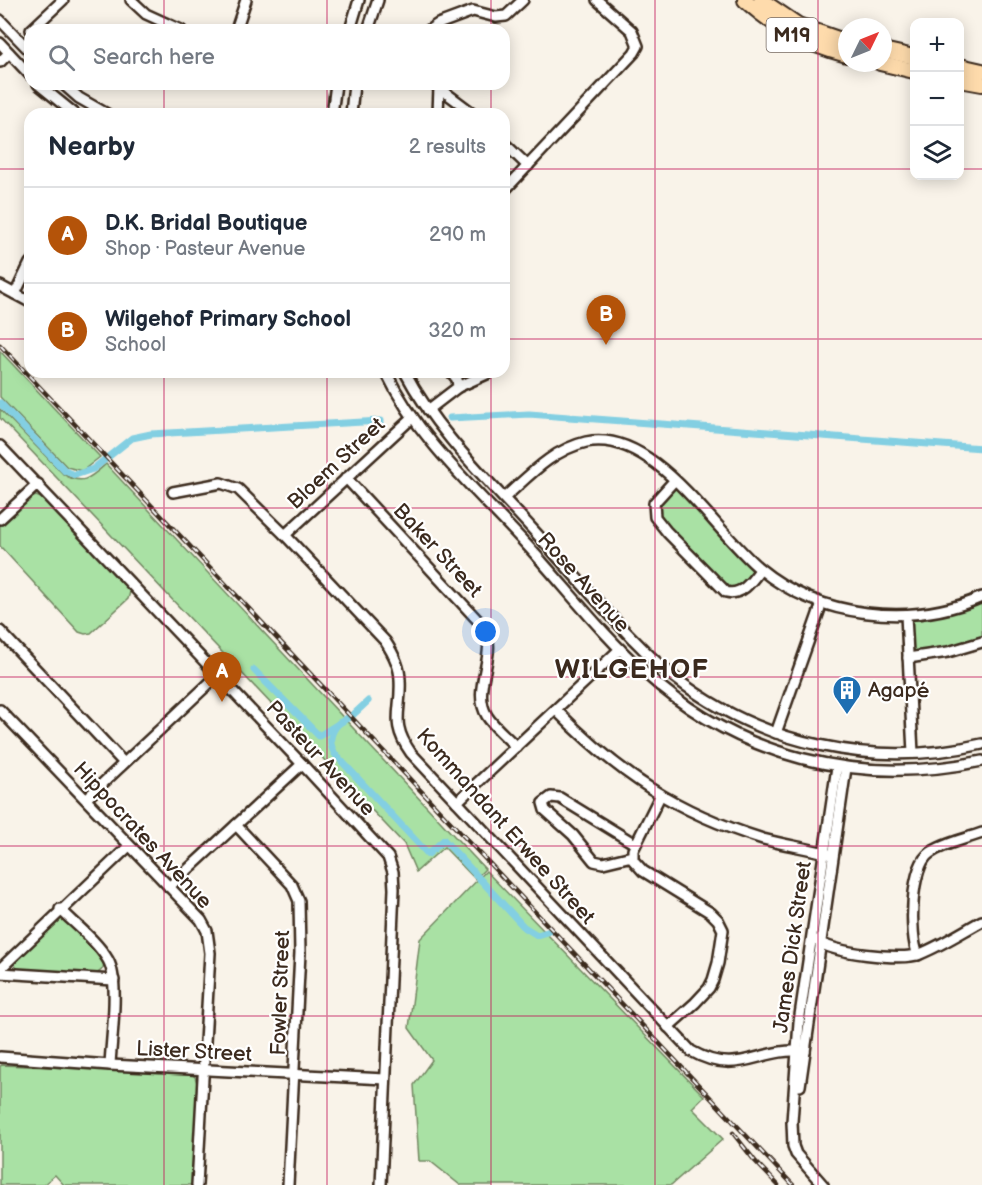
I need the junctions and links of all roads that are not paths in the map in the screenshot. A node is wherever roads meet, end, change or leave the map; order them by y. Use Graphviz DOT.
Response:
graph roads {
  1 [pos="63,0"];
  2 [pos="131,0"];
  3 [pos="246,0"];
  4 [pos="359,0"];
  5 [pos="378,0"];
  6 [pos="523,0"];
  7 [pos="597,0"];
  8 [pos="745,0"];
  9 [pos="763,7"];
  10 [pos="0,20"];
  11 [pos="38,24"];
  12 [pos="168,24"];
  13 [pos="239,24"];
  14 [pos="352,24"];
  15 [pos="370,24"];
  16 [pos="438,24"];
  17 [pos="24,34"];
  18 [pos="17,38"];
  19 [pos="24,45"];
  20 [pos="838,45"];
  21 [pos="24,50"];
  22 [pos="7,51"];
  23 [pos="892,54"];
  24 [pos="0,62"];
  25 [pos="910,63"];
  26 [pos="892,64"];
  27 [pos="910,65"];
  28 [pos="964,67"];
  29 [pos="24,69"];
  30 [pos="982,71"];
  31 [pos="964,81"];
  32 [pos="982,84"];
  33 [pos="45,90"];
  34 [pos="70,90"];
  35 [pos="335,90"];
  36 [pos="353,90"];
  37 [pos="436,90"];
  38 [pos="441,90"];
  39 [pos="333,97"];
  40 [pos="68,108"];
  41 [pos="96,108"];
  42 [pos="327,108"];
  43 [pos="332,108"];
  44 [pos="352,108"];
  45 [pos="438,108"];
  46 [pos="466,108"];
  47 [pos="510,149"];
  48 [pos="528,166"];
  49 [pos="510,185"];
  50 [pos="24,275"];
  51 [pos="0,286"];
  52 [pos="15,294"];
  53 [pos="24,299"];
  54 [pos="389,378"];
  55 [pos="409,378"];
  56 [pos="456,378"];
  57 [pos="478,378"];
  58 [pos="458,387"];
  59 [pos="422,400"];
  60 [pos="430,412"];
  61 [pos="412,418"];
  62 [pos="0,446"];
  63 [pos="346,478"];
  64 [pos="674,481"];
  65 [pos="38,484"];
  66 [pos="496,489"];
  67 [pos="173,492"];
  68 [pos="24,495"];
  69 [pos="48,495"];
  70 [pos="504,498"];
  71 [pos="484,500"];
  72 [pos="512,506"];
  73 [pos="501,516"];
  74 [pos="0,519"];
  75 [pos="285,535"];
  76 [pos="760,570"];
  77 [pos="982,597"];
  78 [pos="822,603"];
  79 [pos="906,615"];
  80 [pos="0,631"];
  81 [pos="625,631"];
  82 [pos="982,642"];
  83 [pos="617,646"];
  84 [pos="642,648"];
  85 [pos="908,658"];
  86 [pos="630,660"];
  87 [pos="217,676"];
  88 [pos="556,710"];
  89 [pos="1,713"];
  90 [pos="765,729"];
  91 [pos="780,734"];
  92 [pos="982,744"];
  93 [pos="760,745"];
  94 [pos="516,747"];
  95 [pos="827,748"];
  96 [pos="858,752"];
  97 [pos="781,753"];
  98 [pos="925,753"];
  99 [pos="908,754"];
  100 [pos="982,761"];
  101 [pos="124,763"];
  102 [pos="302,764"];
  103 [pos="825,765"];
  104 [pos="841,767"];
  105 [pos="857,770"];
  106 [pos="924,770"];
  107 [pos="903,771"];
  108 [pos="660,796"];
  109 [pos="86,799"];
  110 [pos="457,802"];
  111 [pos="236,825"];
  112 [pos="982,833"];
  113 [pos="635,844"];
  114 [pos="129,846"];
  115 [pos="828,854"];
  116 [pos="632,856"];
  117 [pos="169,887"];
  118 [pos="60,909"];
  119 [pos="982,921"];
  120 [pos="816,940"];
  121 [pos="918,955"];
  122 [pos="0,971"];
  123 [pos="114,980"];
  124 [pos="668,1027"];
  125 [pos="801,1051"];
  126 [pos="0,1057"];
  127 [pos="110,1065"];
  128 [pos="202,1070"];
  129 [pos="294,1074"];
  130 [pos="385,1079"];
  131 [pos="197,1185"];
  132 [pos="288,1185"];
  133 [pos="381,1185"];
  134 [pos="823,1185"];
  1 -- 11 [label="street"];
  2 -- 12 [label="street"];
  3 -- 13 [label="street"];
  4 -- 14 [label="street"];
  5 -- 15 [label="street"];
  6 -- 16 [label="street"];
  7 -- 48 [label="street"];
  8 -- 9 [label="highway, M19"];
  9 -- 20 [label="highway, M19"];
  10 -- 18 [label="street"];
  17 -- 18 [label="street"];
  18 -- 19 [label="street"];
  18 -- 22 [label="street"];
  21 -- 22 [label="street"];
  22 -- 24 [label="street"];
  22 -- 29 [label="street"];
  23 -- 25 [label="highway"];
  26 -- 27 [label="highway"];
  28 -- 30 [label="highway"];
  31 -- 32 [label="highway"];
  33 -- 40 [label="street"];
  34 -- 41 [label="street"];
  35 -- 39 [label="street"];
  36 -- 44 [label="street"];
  37 -- 45 [label="street"];
  38 -- 46 [label="street"];
  39 -- 42 [label="street"];
  39 -- 43 [label="street"];
  47 -- 48 [label="street"];
  48 -- 49 [label="street"];
  50 -- 52 [label="street"];
  51 -- 52 [label="street"];
  52 -- 53 [label="street"];
  54 -- 61 [label="street, Rose Avenue"];
  55 -- 59 [label="street, Rose Avenue"];
  56 -- 58 [label="street"];
  57 -- 58 [label="street"];
  58 -- 60 [label="street"];
  59 -- 60 [label="street, Rose Avenue"];
  59 -- 61 [label="street"];
  60 -- 61 [label="street"];
  60 -- 66 [label="street, Rose Avenue"];
  61 -- 63 [label="street, Bloem Street"];
  61 -- 71 [label="street, Rose Avenue"];
  62 -- 65 [label="street, Pasteur Avenue"];
  63 -- 75 [label="street, Bloem Street"];
  63 -- 94 [label="street, Baker Street"];
  64 -- 70 [label="street"];
  64 -- 76 [label="street"];
  64 -- 76 [label="street"];
  65 -- 68 [label="street"];
  65 -- 69 [label="street, Pasteur Avenue"];
  66 -- 70 [label="street, Rose Avenue"];
  66 -- 71 [label="street"];
  67 -- 75 [label="street, Kommandant Erwee Street"];
  68 -- 69 [label="street"];
  68 -- 74 [label="street"];
  69 -- 87 [label="street, Pasteur Avenue"];
  70 -- 72 [label="street, Rose Avenue"];
  71 -- 73 [label="street, Rose Avenue"];
  72 -- 73 [label="street"];
  72 -- 81 [label="street, Rose Avenue"];
  73 -- 83 [label="street, Rose Avenue"];
  75 -- 110 [label="street, Kommandant Erwee Street"];
  76 -- 78 [label="street"];
  77 -- 79 [label="street"];
  78 -- 79 [label="street"];
  78 -- 91 [label="street"];
  79 -- 85 [label="street"];
  80 -- 101 [label="street"];
  81 -- 83 [label="street"];
  81 -- 84 [label="street, Rose Avenue"];
  82 -- 85 [label="street"];
  83 -- 86 [label="street, Rose Avenue"];
  83 -- 88 [label="street"];
  84 -- 86 [label="street"];
  84 -- 90 [label="street, Rose Avenue"];
  85 -- 99 [label="street"];
  86 -- 93 [label="street, Rose Avenue"];
  87 -- 101 [label="street"];
  87 -- 102 [label="street, Pasteur Avenue"];
  88 -- 94 [label="street"];
  88 -- 108 [label="street"];
  89 -- 109 [label="street, Hippocrates Avenue"];
  90 -- 91 [label="street, Rose Avenue"];
  90 -- 93 [label="street"];
  91 -- 95 [label="street, Rose Avenue"];
  91 -- 97 [label="street"];
  92 -- 98 [label="street, Rose Avenue"];
  93 -- 97 [label="street, Rose Avenue"];
  94 -- 110 [label="street"];
  95 -- 96 [label="street, Rose Avenue"];
  95 -- 103 [label="street"];
  96 -- 99 [label="street, Rose Avenue"];
  96 -- 105 [label="street"];
  97 -- 103 [label="street, Rose Avenue"];
  98 -- 99 [label="street, Rose Avenue"];
  98 -- 106 [label="street"];
  99 -- 107 [label="street"];
  100 -- 106 [label="street, Rose Avenue"];
  101 -- 109 [label="street"];
  102 -- 111 [label="street"];
  102 -- 130 [label="street, Pasteur Avenue"];
  103 -- 104 [label="street, Rose Avenue"];
  104 -- 105 [label="street, Rose Avenue"];
  104 -- 115 [label="street, James Dick Street"];
  105 -- 107 [label="street, Rose Avenue"];
  106 -- 107 [label="street, Rose Avenue"];
  108 -- 113 [label="street"];
  108 -- 115 [label="street"];
  109 -- 114 [label="street, Hippocrates Avenue"];
  110 -- 124 [label="street, Kommandant Erwee Street"];
  111 -- 117 [label="street"];
  111 -- 129 [label="street, Fowler Street"];
  112 -- 121 [label="street"];
  113 -- 116 [label="street"];
  113 -- 116 [label="street"];
  114 -- 117 [label="street, Hippocrates Avenue"];
  114 -- 118 [label="street"];
  115 -- 120 [label="street, James Dick Street"];
  116 -- 124 [label="street"];
  117 -- 128 [label="street, Hippocrates Avenue"];
  118 -- 122 [label="street"];
  118 -- 123 [label="street"];
  119 -- 121 [label="street"];
  120 -- 121 [label="street"];
  120 -- 125 [label="street, James Dick Street"];
  122 -- 123 [label="street"];
  123 -- 127 [label="street"];
  124 -- 125 [label="street, Kommandant Erwee Street"];
  125 -- 134 [label="street, James Dick Street"];
  126 -- 127 [label="street, Lister Street"];
  127 -- 128 [label="street, Lister Street"];
  128 -- 129 [label="street, Lister Street"];
  128 -- 131 [label="street, Hippocrates Avenue"];
  129 -- 130 [label="street, Lister Street"];
  129 -- 132 [label="street, Fowler Street"];
  130 -- 133 [label="street, Pasteur Avenue"];
}
